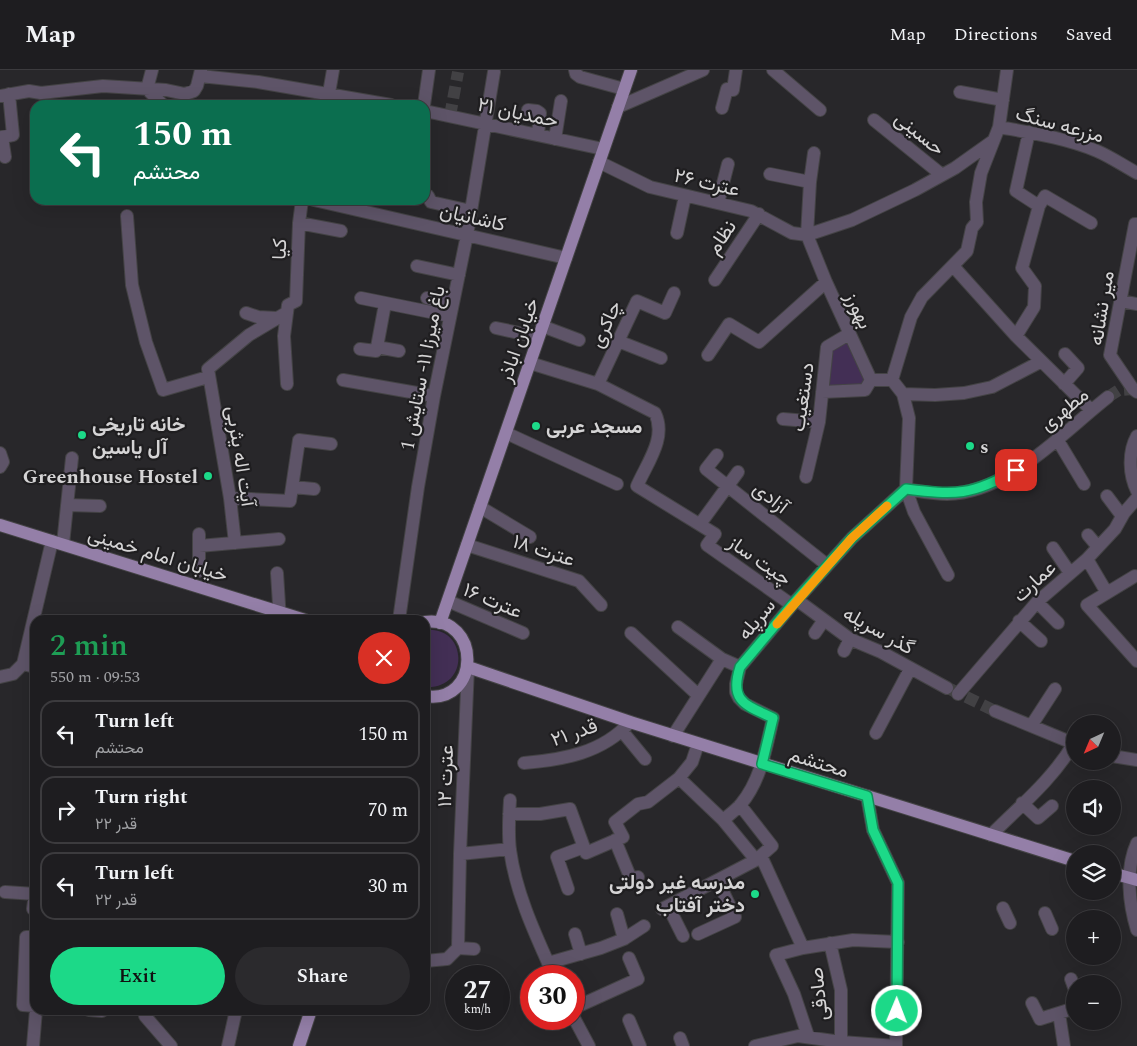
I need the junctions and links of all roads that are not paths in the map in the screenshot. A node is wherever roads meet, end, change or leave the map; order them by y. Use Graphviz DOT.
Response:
graph roads {
  1 [pos="152,70"];
  2 [pos="334,70"];
  3 [pos="429,70"];
  4 [pos="631,70"];
  5 [pos="703,70"];
  6 [pos="736,70"];
  7 [pos="773,70"];
  8 [pos="1007,70"];
  9 [pos="494,72"];
  10 [pos="576,72"];
  11 [pos="201,73"];
  12 [pos="236,75"];
  13 [pos="148,89"];
  14 [pos="624,89"];
  15 [pos="960,92"];
  16 [pos="4,95"];
  17 [pos="323,97"];
  18 [pos="41,99"];
  19 [pos="158,100"];
  20 [pos="348,100"];
  21 [pos="425,100"];
  22 [pos="1003,100"];
  23 [pos="561,101"];
  24 [pos="618,107"];
  25 [pos="722,108"];
  26 [pos="528,110"];
  27 [pos="820,110"];
  28 [pos="430,113"];
  29 [pos="874,120"];
  30 [pos="486,124"];
  31 [pos="999,127"];
  32 [pos="1028,132"];
  33 [pos="538,135"];
  34 [pos="555,139"];
  35 [pos="993,141"];
  36 [pos="603,149"];
  37 [pos="814,152"];
  38 [pos="5,157"];
  39 [pos="599,162"];
  40 [pos="728,164"];
  41 [pos="1137,173"];
  42 [pos="770,174"];
  43 [pos="942,175"];
  44 [pos="810,182"];
  45 [pos="685,196"];
  46 [pos="430,202"];
  47 [pos="718,203"];
  48 [pos="301,205"];
  49 [pos="349,205"];
  50 [pos="1039,206"];
  51 [pos="471,211"];
  52 [pos="759,214"];
  53 [pos="127,216"];
  54 [pos="299,223"];
  55 [pos="1091,223"];
  56 [pos="1137,224"];
  57 [pos="341,231"];
  58 [pos="677,233"];
  59 [pos="467,235"];
  60 [pos="808,236"];
  61 [pos="566,258"];
  62 [pos="417,266"];
  63 [pos="954,266"];
  64 [pos="459,275"];
  65 [pos="715,280"];
  66 [pos="826,282"];
  67 [pos="674,293"];
  68 [pos="361,298"];
  69 [pos="427,298"];
  70 [pos="1121,301"];
  71 [pos="453,303"];
  72 [pos="385,304"];
  73 [pos="1137,304"];
  74 [pos="246,313"];
  75 [pos="282,316"];
  76 [pos="450,316"];
  77 [pos="496,328"];
  78 [pos="540,332"];
  79 [pos="849,334"];
  80 [pos="1016,336"];
  81 [pos="579,340"];
  82 [pos="618,341"];
  83 [pos="377,347"];
  84 [pos="360,349"];
  85 [pos="399,351"];
  86 [pos="1065,354"];
  87 [pos="708,355"];
  88 [pos="661,358"];
  89 [pos="1040,362"];
  90 [pos="530,363"];
  91 [pos="208,376"];
  92 [pos="343,380"];
  93 [pos="871,380"];
  94 [pos="892,380"];
  95 [pos="287,384"];
  96 [pos="598,384"];
  97 [pos="1064,384"];
  98 [pos="822,392"];
  99 [pos="1137,392"];
  100 [pos="902,394"];
  101 [pos="434,396"];
  102 [pos="1108,397"];
  103 [pos="1091,410"];
  104 [pos="783,418"];
  105 [pos="819,422"];
  106 [pos="506,433"];
  107 [pos="1137,436"];
  108 [pos="1057,439"];
  109 [pos="331,444"];
  110 [pos="0,453"];
  111 [pos="717,455"];
  112 [pos="72,458"];
  113 [pos="0,468"];
  114 [pos="738,472"];
  115 [pos="806,477"];
  116 [pos="617,484"];
  117 [pos="1084,484"];
  118 [pos="728,486"];
  119 [pos="293,487"];
  120 [pos="314,489"];
  121 [pos="906,489"];
  122 [pos="1137,491"];
  123 [pos="1107,496"];
  124 [pos="230,498"];
  125 [pos="1137,498"];
  126 [pos="67,505"];
  127 [pos="100,506"];
  128 [pos="480,507"];
  129 [pos="1122,516"];
  130 [pos="700,524"];
  131 [pos="0,525"];
  132 [pos="1088,536"];
  133 [pos="530,537"];
  134 [pos="280,539"];
  135 [pos="58,543"];
  136 [pos="235,543"];
  137 [pos="467,545"];
  138 [pos="1098,547"];
  139 [pos="1053,548"];
  140 [pos="1087,559"];
  141 [pos="827,565"];
  142 [pos="199,571"];
  143 [pos="277,573"];
  144 [pos="1070,573"];
  145 [pos="948,575"];
  146 [pos="1135,576"];
  147 [pos="1107,593"];
  148 [pos="448,601"];
  149 [pos="1037,602"];
  150 [pos="794,603"];
  151 [pos="601,604"];
  152 [pos="41,615"];
  153 [pos="277,615"];
  154 [pos="280,615"];
  155 [pos="400,615"];
  156 [pos="824,620"];
  157 [pos="1019,621"];
  158 [pos="430,622"];
  159 [pos="440,623"];
  160 [pos="1058,623"];
  161 [pos="678,627"];
  162 [pos="631,632"];
  163 [pos="523,633"];
  164 [pos="815,633"];
  165 [pos="850,639"];
  166 [pos="1041,641"];
  167 [pos="844,651"];
  168 [pos="722,659"];
  169 [pos="1137,661"];
  170 [pos="29,665"];
  171 [pos="468,667"];
  172 [pos="740,667"];
  173 [pos="910,669"];
  174 [pos="0,677"];
  175 [pos="947,688"];
  176 [pos="1055,689"];
  177 [pos="958,694"];
  178 [pos="698,695"];
  179 [pos="430,697"];
  180 [pos="995,712"];
  181 [pos="1031,726"];
  182 [pos="626,727"];
  183 [pos="876,733"];
  184 [pos="673,736"];
  185 [pos="1066,740"];
  186 [pos="698,744"];
  187 [pos="1066,755"];
  188 [pos="1121,757"];
  189 [pos="645,759"];
  190 [pos="1137,760"];
  191 [pos="524,763"];
  192 [pos="762,764"];
  193 [pos="679,778"];
  194 [pos="1023,784"];
  195 [pos="1033,793"];
  196 [pos="867,796"];
  197 [pos="510,800"];
  198 [pos="1022,804"];
  199 [pos="740,805"];
  200 [pos="1052,806"];
  201 [pos="510,814"];
  202 [pos="723,820"];
  203 [pos="991,835"];
  204 [pos="615,840"];
  205 [pos="1137,843"];
  206 [pos="584,847"];
  207 [pos="510,849"];
  208 [pos="460,854"];
  209 [pos="758,858"];
  210 [pos="1066,858"];
  211 [pos="1121,875"];
  212 [pos="638,877"];
  213 [pos="1134,879"];
  214 [pos="718,880"];
  215 [pos="568,889"];
  216 [pos="5,892"];
  217 [pos="30,894"];
  218 [pos="1003,908"];
  219 [pos="1045,912"];
  220 [pos="617,914"];
  221 [pos="1010,923"];
  222 [pos="644,926"];
  223 [pos="1052,928"];
  224 [pos="1137,930"];
  225 [pos="575,934"];
  226 [pos="698,934"];
  227 [pos="683,936"];
  228 [pos="624,939"];
  229 [pos="898,942"];
  230 [pos="830,944"];
  231 [pos="30,945"];
  232 [pos="458,948"];
  233 [pos="803,948"];
  234 [pos="474,949"];
  235 [pos="581,954"];
  236 [pos="629,958"];
  237 [pos="430,961"];
  238 [pos="548,963"];
  239 [pos="585,1003"];
  240 [pos="1032,1003"];
  241 [pos="30,1005"];
  242 [pos="1066,1011"];
  243 [pos="1060,1013"];
  244 [pos="36,1015"];
  245 [pos="145,1015"];
  246 [pos="235,1015"];
  247 [pos="309,1015"];
  248 [pos="629,1020"];
  249 [pos="581,1030"];
  250 [pos="808,1036"];
  251 [pos="848,1043"];
  252 [pos="33,1046"];
  253 [pos="171,1046"];
  254 [pos="228,1046"];
  255 [pos="299,1046"];
  256 [pos="590,1046"];
  257 [pos="640,1046"];
  258 [pos="755,1046"];
  259 [pos="896,1046"];
  260 [pos="1064,1046"];
  1 -- 13 [label="street"];
  2 -- 17 [label="street"];
  3 -- 21 [label="street"];
  4 -- 14 [label="main road, خیابان اباذر"];
  5 -- 24 [label="street"];
  6 -- 25 [label="street"];
  7 -- 27 [label="street"];
  8 -- 22 [label="street"];
  9 -- 30 [label="street, باغ میرزا ۱۱- ستایش 1"];
  10 -- 14 [label="street"];
  11 -- 12 [label="street"];
  11 -- 13 [label="street"];
  12 -- 17 [label="street"];
  13 -- 18 [label="street"];
  13 -- 19 [label="street"];
  14 -- 24 [label="main road, خیابان اباذر"];
  15 -- 22 [label="street"];
  16 -- 18 [label="street"];
  16 -- 38 [label="street"];
  17 -- 20 [label="street"];
  22 -- 31 [label="street"];
  23 -- 34 [label="street"];
  24 -- 36 [label="main road, خیابان اباذر"];
  26 -- 33 [label="street"];
  28 -- 30 [label="street, حمدیان ۲۱"];
  29 -- 43 [label="street, حسینی"];
  30 -- 33 [label="street, حمدیان ۲۱"];
  30 -- 51 [label="street, باغ میرزا ۱۱- ستایش 1"];
  31 -- 32 [label="street, مزرعه سنگ"];
  31 -- 35 [label="street"];
  32 -- 41 [label="street, مزرعه سنگ"];
  32 -- 50 [label="street"];
  33 -- 34 [label="street, حمدیان ۲۱"];
  34 -- 36 [label="street, حمدیان ۲۱"];
  35 -- 43 [label="street"];
  35 -- 63 [label="street"];
  36 -- 39 [label="main road, خیابان اباذر"];
  37 -- 44 [label="street"];
  39 -- 45 [label="street, عترت ۲۶"];
  39 -- 61 [label="main road, خیابان اباذر"];
  40 -- 47 [label="street"];
  42 -- 44 [label="street"];
  43 -- 60 [label="street"];
  44 -- 60 [label="street"];
  45 -- 47 [label="street, عترت ۲۶"];
  45 -- 58 [label="street"];
  46 -- 51 [label="street"];
  47 -- 52 [label="street, عترت ۲۶"];
  48 -- 54 [label="street, کیا"];
  49 -- 59 [label="street, کاشانیان"];
  50 -- 55 [label="street"];
  50 -- 80 [label="street"];
  51 -- 59 [label="street, باغ میرزا ۱۱- ستایش 1"];
  52 -- 60 [label="street, عترت ۲۶"];
  52 -- 65 [label="street, نظام"];
  53 -- 91 [label="street"];
  54 -- 57 [label="street"];
  54 -- 75 [label="street, کیا"];
  56 -- 70 [label="street, میر نشانه"];
  59 -- 61 [label="street, کاشانیان"];
  59 -- 64 [label="street, باغ میرزا ۱۱- ستایش 1"];
  60 -- 66 [label="street, بهورز"];
  61 -- 78 [label="main road, خیابان اباذر"];
  62 -- 64 [label="street"];
  63 -- 80 [label="street"];
  63 -- 94 [label="street"];
  64 -- 71 [label="street, باغ میرزا ۱۱- ستایش 1"];
  66 -- 79 [label="street, بهورز"];
  66 -- 87 [label="street"];
  67 -- 82 [label="street, چاکری"];
  68 -- 72 [label="street"];
  69 -- 71 [label="street"];
  70 -- 73 [label="street"];
  70 -- 99 [label="street, میر نشانه"];
  71 -- 76 [label="street, باغ میرزا ۱۱- ستایش 1"];
  72 -- 76 [label="street"];
  72 -- 83 [label="street"];
  74 -- 75 [label="street"];
  75 -- 91 [label="street"];
  75 -- 95 [label="street"];
  76 -- 101 [label="street, باغ میرزا ۱۱- ستایش 1"];
  77 -- 78 [label="street"];
  78 -- 81 [label="street"];
  78 -- 90 [label="main road, خیابان اباذر"];
  79 -- 93 [label="street, بهورز"];
  79 -- 98 [label="street, دستغیب"];
  80 -- 89 [label="street"];
  82 -- 88 [label="street"];
  82 -- 96 [label="street, چاکری"];
  83 -- 84 [label="street"];
  83 -- 85 [label="street"];
  86 -- 97 [label="street"];
  89 -- 97 [label="street"];
  89 -- 100 [label="street"];
  90 -- 96 [label="street"];
  90 -- 106 [label="main road, خیابان اباذر"];
  91 -- 124 [label="street, آیت اله یثربی"];
  92 -- 101 [label="street"];
  93 -- 94 [label="street"];
  93 -- 98 [label="street"];
  94 -- 100 [label="street"];
  96 -- 130 [label="street"];
  97 -- 103 [label="street"];
  98 -- 105 [label="street, دستغیب"];
  100 -- 121 [label="street"];
  101 -- 155 [label="street, باغ میرزا ۱۱- ستایش 1"];
  102 -- 103 [label="street, مطهری"];
  103 -- 108 [label="street, مطهری"];
  104 -- 105 [label="street"];
  105 -- 115 [label="street, دستغیب"];
  106 -- 116 [label="street"];
  106 -- 128 [label="main road, خیابان اباذر"];
  107 -- 122 [label="street"];
  108 -- 117 [label="street"];
  108 -- 121 [label="street, مطهری"];
  109 -- 119 [label="street"];
  110 -- 113 [label="street"];
  111 -- 118 [label="street, آزادی"];
  112 -- 126 [label="street"];
  114 -- 118 [label="street"];
  118 -- 130 [label="street"];
  118 -- 141 [label="street, آزادی"];
  119 -- 120 [label="street"];
  119 -- 124 [label="street"];
  121 -- 141 [label="street, سرپله"];
  121 -- 145 [label="street"];
  123 -- 129 [label="street"];
  124 -- 136 [label="street, آیت اله یثربی"];
  125 -- 129 [label="street, عمارت"];
  126 -- 127 [label="street"];
  126 -- 135 [label="street"];
  128 -- 133 [label="street"];
  128 -- 137 [label="main road, خیابان اباذر"];
  129 -- 138 [label="street, عمارت"];
  130 -- 150 [label="street, چیت ساز"];
  131 -- 135 [label="main road, خیابان امام خمینی"];
  132 -- 138 [label="street"];
  134 -- 136 [label="street"];
  135 -- 152 [label="street"];
  135 -- 153 [label="main road, خیابان امام خمینی"];
  136 -- 142 [label="street"];
  137 -- 148 [label="main road, خیابان اباذر"];
  137 -- 151 [label="street, عترت ۱۸"];
  138 -- 140 [label="street, عمارت"];
  139 -- 144 [label="street"];
  140 -- 144 [label="street, عمارت"];
  140 -- 147 [label="street"];
  141 -- 150 [label="street, سرپله"];
  143 -- 154 [label="street"];
  144 -- 149 [label="street, عمارت"];
  146 -- 147 [label="street"];
  147 -- 169 [label="street"];
  148 -- 159 [label="main road, خیابان اباذر"];
  148 -- 163 [label="street, عترت ۱۶"];
  149 -- 157 [label="street, عمارت"];
  149 -- 160 [label="street"];
  150 -- 156 [label="street, گذر سرپله"];
  150 -- 172 [label="street, سرپله"];
  156 -- 164 [label="street"];
  156 -- 165 [label="street, گذر سرپله"];
  157 -- 166 [label="street"];
  157 -- 177 [label="street, عمارت"];
  158 -- 159 [label="main road"];
  159 -- 171 [label="main road"];
  161 -- 168 [label="street"];
  162 -- 178 [label="street"];
  165 -- 167 [label="street"];
  165 -- 173 [label="street, گذر سرپله"];
  168 -- 172 [label="street"];
  168 -- 178 [label="street"];
  170 -- 174 [label="street"];
  171 -- 179 [label="main road"];
  171 -- 182 [label="main road, محتشم"];
  171 -- 208 [label="street, عترت ۱۲"];
  172 -- 192 [label="street"];
  173 -- 175 [label="street, گذر سرپله"];
  173 -- 183 [label="street"];
  176 -- 181 [label="street"];
  178 -- 184 [label="street"];
  180 -- 181 [label="street"];
  181 -- 185 [label="street"];
  182 -- 184 [label="main road, محتشم"];
  182 -- 189 [label="street"];
  182 -- 191 [label="street, قدر ۲۱"];
  184 -- 186 [label="main road, محتشم"];
  186 -- 192 [label="main road, محتشم"];
  186 -- 193 [label="street"];
  187 -- 195 [label="street"];
  188 -- 190 [label="street"];
  192 -- 196 [label="main road, محتشم"];
  192 -- 199 [label="street"];
  193 -- 202 [label="street"];
  193 -- 204 [label="street"];
  194 -- 195 [label="street"];
  195 -- 198 [label="street"];
  196 -- 203 [label="main road, محتشم"];
  196 -- 229 [label="street"];
  197 -- 201 [label="street"];
  198 -- 200 [label="street"];
  198 -- 203 [label="street"];
  199 -- 202 [label="street"];
  199 -- 209 [label="street"];
  201 -- 206 [label="street"];
  201 -- 207 [label="street"];
  202 -- 209 [label="street"];
  203 -- 210 [label="main road, محتشم"];
  204 -- 206 [label="street"];
  204 -- 212 [label="street"];
  205 -- 213 [label="street"];
  206 -- 215 [label="street"];
  207 -- 208 [label="street"];
  207 -- 238 [label="street"];
  208 -- 232 [label="street, عترت ۱۲"];
  209 -- 214 [label="street"];
  209 -- 233 [label="street"];
  211 -- 213 [label="main road"];
  213 -- 224 [label="street"];
  214 -- 226 [label="street"];
  214 -- 227 [label="street"];
  216 -- 217 [label="street"];
  218 -- 221 [label="street"];
  219 -- 223 [label="street"];
  220 -- 228 [label="street"];
  222 -- 228 [label="street"];
  225 -- 235 [label="street"];
  228 -- 235 [label="street"];
  229 -- 230 [label="street"];
  229 -- 259 [label="street"];
  230 -- 233 [label="street"];
  230 -- 251 [label="street, صادقی"];
  231 -- 241 [label="street"];
  232 -- 234 [label="street"];
  232 -- 237 [label="street"];
  233 -- 250 [label="street"];
  235 -- 238 [label="street"];
  236 -- 239 [label="street"];
  240 -- 243 [label="street"];
  242 -- 243 [label="street"];
  243 -- 260 [label="street"];
  244 -- 252 [label="street"];
  245 -- 253 [label="street"];
  246 -- 254 [label="street"];
  247 -- 255 [label="main road"];
  248 -- 257 [label="street"];
  249 -- 256 [label="street"];
  250 -- 251 [label="street"];
  250 -- 258 [label="street"];
  251 -- 259 [label="street"];
}
